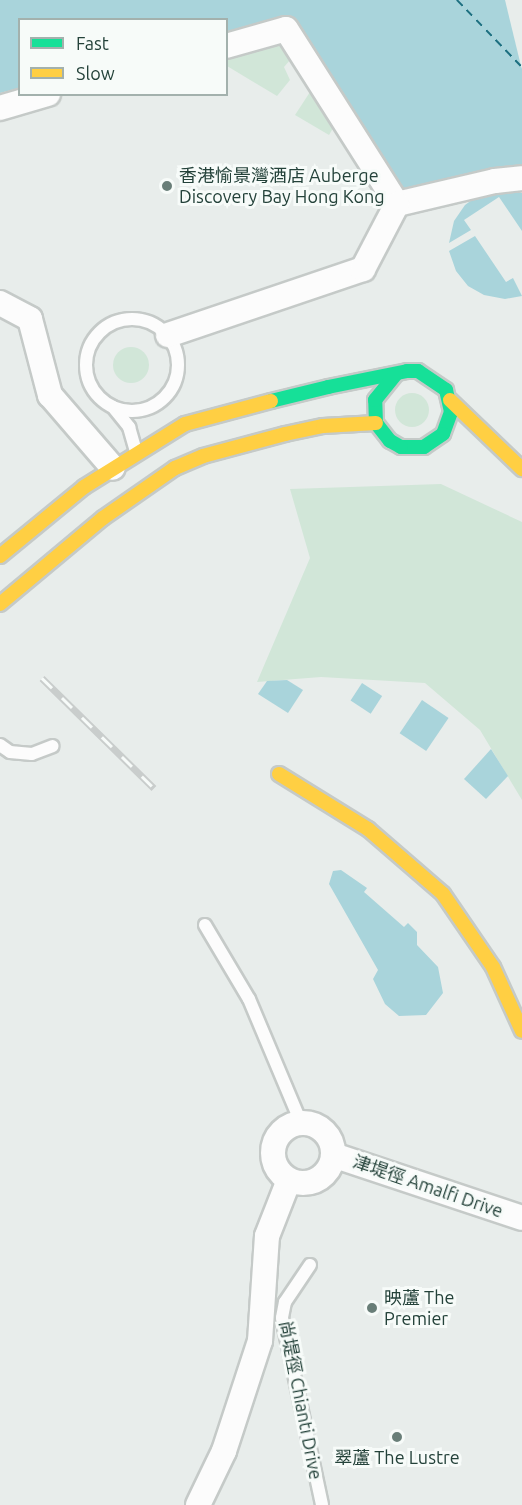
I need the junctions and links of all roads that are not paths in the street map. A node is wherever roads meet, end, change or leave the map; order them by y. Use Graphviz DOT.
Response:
graph roads {
  1 [pos="228,45"];
  2 [pos="41,96"];
  3 [pos="0,108"];
  4 [pos="522,178"];
  5 [pos="397,204"];
  6 [pos="0,303"];
  7 [pos="168,335"];
  8 [pos="396,374"];
  9 [pos="168,394"];
  10 [pos="450,400"];
  11 [pos="113,407"];
  12 [pos="209,416"];
  13 [pos="376,423"];
  14 [pos="434,442"];
  15 [pos="459,445"];
  16 [pos="481,452"];
  17 [pos="136,453"];
  18 [pos="203,456"];
  19 [pos="113,468"];
  20 [pos="522,470"];
  21 [pos="65,551"];
  22 [pos="0,557"];
  23 [pos="0,604"];
  24 [pos="0,745"];
  25 [pos="53,746"];
  26 [pos="279,774"];
  27 [pos="205,925"];
  28 [pos="522,1031"];
  29 [pos="301,1123"];
  30 [pos="333,1155"];
  31 [pos="289,1180"];
  32 [pos="522,1218"];
  33 [pos="310,1266"];
  34 [pos="198,1505"];
  35 [pos="322,1505"];
  1 -- 5 [label="street"];
  2 -- 3 [label="street"];
  4 -- 5 [label="street"];
  5 -- 7 [label="street"];
  6 -- 19 [label="street"];
  7 -- 9 [label="lane"];
  7 -- 11 [label="lane"];
  8 -- 10 [label="street"];
  8 -- 12 [label="street"];
  8 -- 13 [label="street"];
  9 -- 11 [label="lane"];
  9 -- 12 [label="lane"];
  10 -- 14 [label="street"];
  10 -- 20 [label="street"];
  11 -- 17 [label="lane"];
  12 -- 17 [label="street"];
  13 -- 14 [label="street"];
  13 -- 18 [label="street"];
  14 -- 15 [label="street"];
  16 -- 20 [label="street"];
  17 -- 18 [label="street"];
  17 -- 19 [label="street"];
  18 -- 21 [label="street"];
  19 -- 22 [label="street"];
  21 -- 22 [label="street"];
  21 -- 23 [label="street"];
  24 -- 25 [label="lane"];
  26 -- 28 [label="street"];
  27 -- 29 [label="lane"];
  29 -- 30 [label="street, 津堤徑 Amalfi Drive"];
  29 -- 31 [label="street"];
  30 -- 31 [label="street, 津堤徑 Amalfi Drive"];
  30 -- 32 [label="street, 津堤徑 Amalfi Drive"];
  31 -- 34 [label="street"];
  33 -- 35 [label="lane, 尚堤徑 Chianti Drive"];
}
